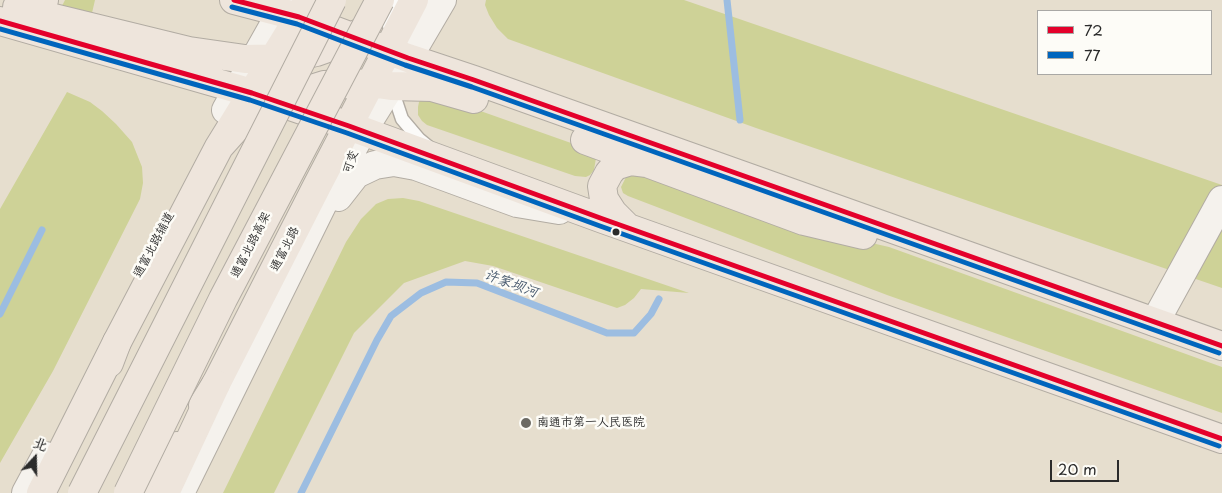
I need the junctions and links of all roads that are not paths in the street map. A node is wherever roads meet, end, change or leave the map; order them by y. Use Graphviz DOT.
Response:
graph roads {
  1 [pos="44,0"];
  2 [pos="234,0"];
  3 [pos="332,0"];
  4 [pos="442,0"];
  5 [pos="398,2"];
  6 [pos="292,6"];
  7 [pos="6,10"];
  8 [pos="352,37"];
  9 [pos="397,54"];
  10 [pos="264,58"];
  11 [pos="381,84"];
  12 [pos="245,91"];
  13 [pos="280,102"];
  14 [pos="356,128"];
  15 [pos="213,145"];
  16 [pos="441,159"];
  17 [pos="649,163"];
  18 [pos="193,182"];
  19 [pos="340,194"];
  20 [pos="1222,200"];
  21 [pos="174,207"];
  22 [pos="615,223"];
  23 [pos="172,236"];
  24 [pos="1001,268"];
  25 [pos="1155,322"];
  26 [pos="263,325"];
  27 [pos="117,342"];
  28 [pos="1222,346"];
  29 [pos="216,384"];
  30 [pos="1222,439"];
  31 [pos="26,493"];
  32 [pos="41,493"];
  33 [pos="54,493"];
  34 [pos="82,493"];
  35 [pos="128,493"];
  36 [pos="148,493"];
  37 [pos="165,493"];
  38 [pos="176,493"];
  39 [pos="180,493"];
  1 -- 7 [label="main road"];
  2 -- 6 [label="main road"];
  3 -- 34 [label="main road, bridge"];
  4 -- 9 [label="street"];
  5 -- 8 [label="main road"];
  5 -- 9 [label="main road"];
  5 -- 35 [label="main road, 通富北路高架, bridge"];
  6 -- 8 [label="main road"];
  6 -- 10 [label="main road"];
  7 -- 10 [label="main road"];
  7 -- 12 [label="main road"];
  8 -- 9 [label="main road"];
  8 -- 10 [label="main road"];
  9 -- 11 [label="street"];
  9 -- 24 [label="main road"];
  10 -- 12 [label="street, 通富北路辅道"];
  11 -- 13 [label="main road"];
  11 -- 14 [label="main road, 通富北路"];
  11 -- 16 [label="lane"];
  11 -- 17 [label="main road"];
  12 -- 13 [label="main road"];
  12 -- 15 [label="street, 通富北路辅道"];
  13 -- 14 [label="main road"];
  13 -- 15 [label="main road"];
  14 -- 16 [label="main road"];
  14 -- 19 [label="lane, 可变"];
  14 -- 26 [label="street"];
  14 -- 29 [label="main road, 通富北路"];
  15 -- 18 [label="street"];
  15 -- 21 [label="street, 通富北路辅道"];
  15 -- 23 [label="main road"];
  16 -- 22 [label="main road"];
  17 -- 22 [label="main road"];
  17 -- 24 [label="main road"];
  18 -- 21 [label="street"];
  18 -- 23 [label="main road"];
  19 -- 22 [label="street"];
  19 -- 26 [label="street"];
  20 -- 25 [label="street"];
  21 -- 31 [label="street, 通富北路辅道"];
  22 -- 30 [label="main road"];
  23 -- 27 [label="main road"];
  24 -- 25 [label="main road"];
  25 -- 28 [label="main road"];
  26 -- 29 [label="street"];
  26 -- 39 [label="street"];
  27 -- 32 [label="main road"];
  27 -- 33 [label="main road"];
  29 -- 36 [label="main road, 通富北路"];
  29 -- 37 [label="main road"];
  29 -- 38 [label="main road"];
}
